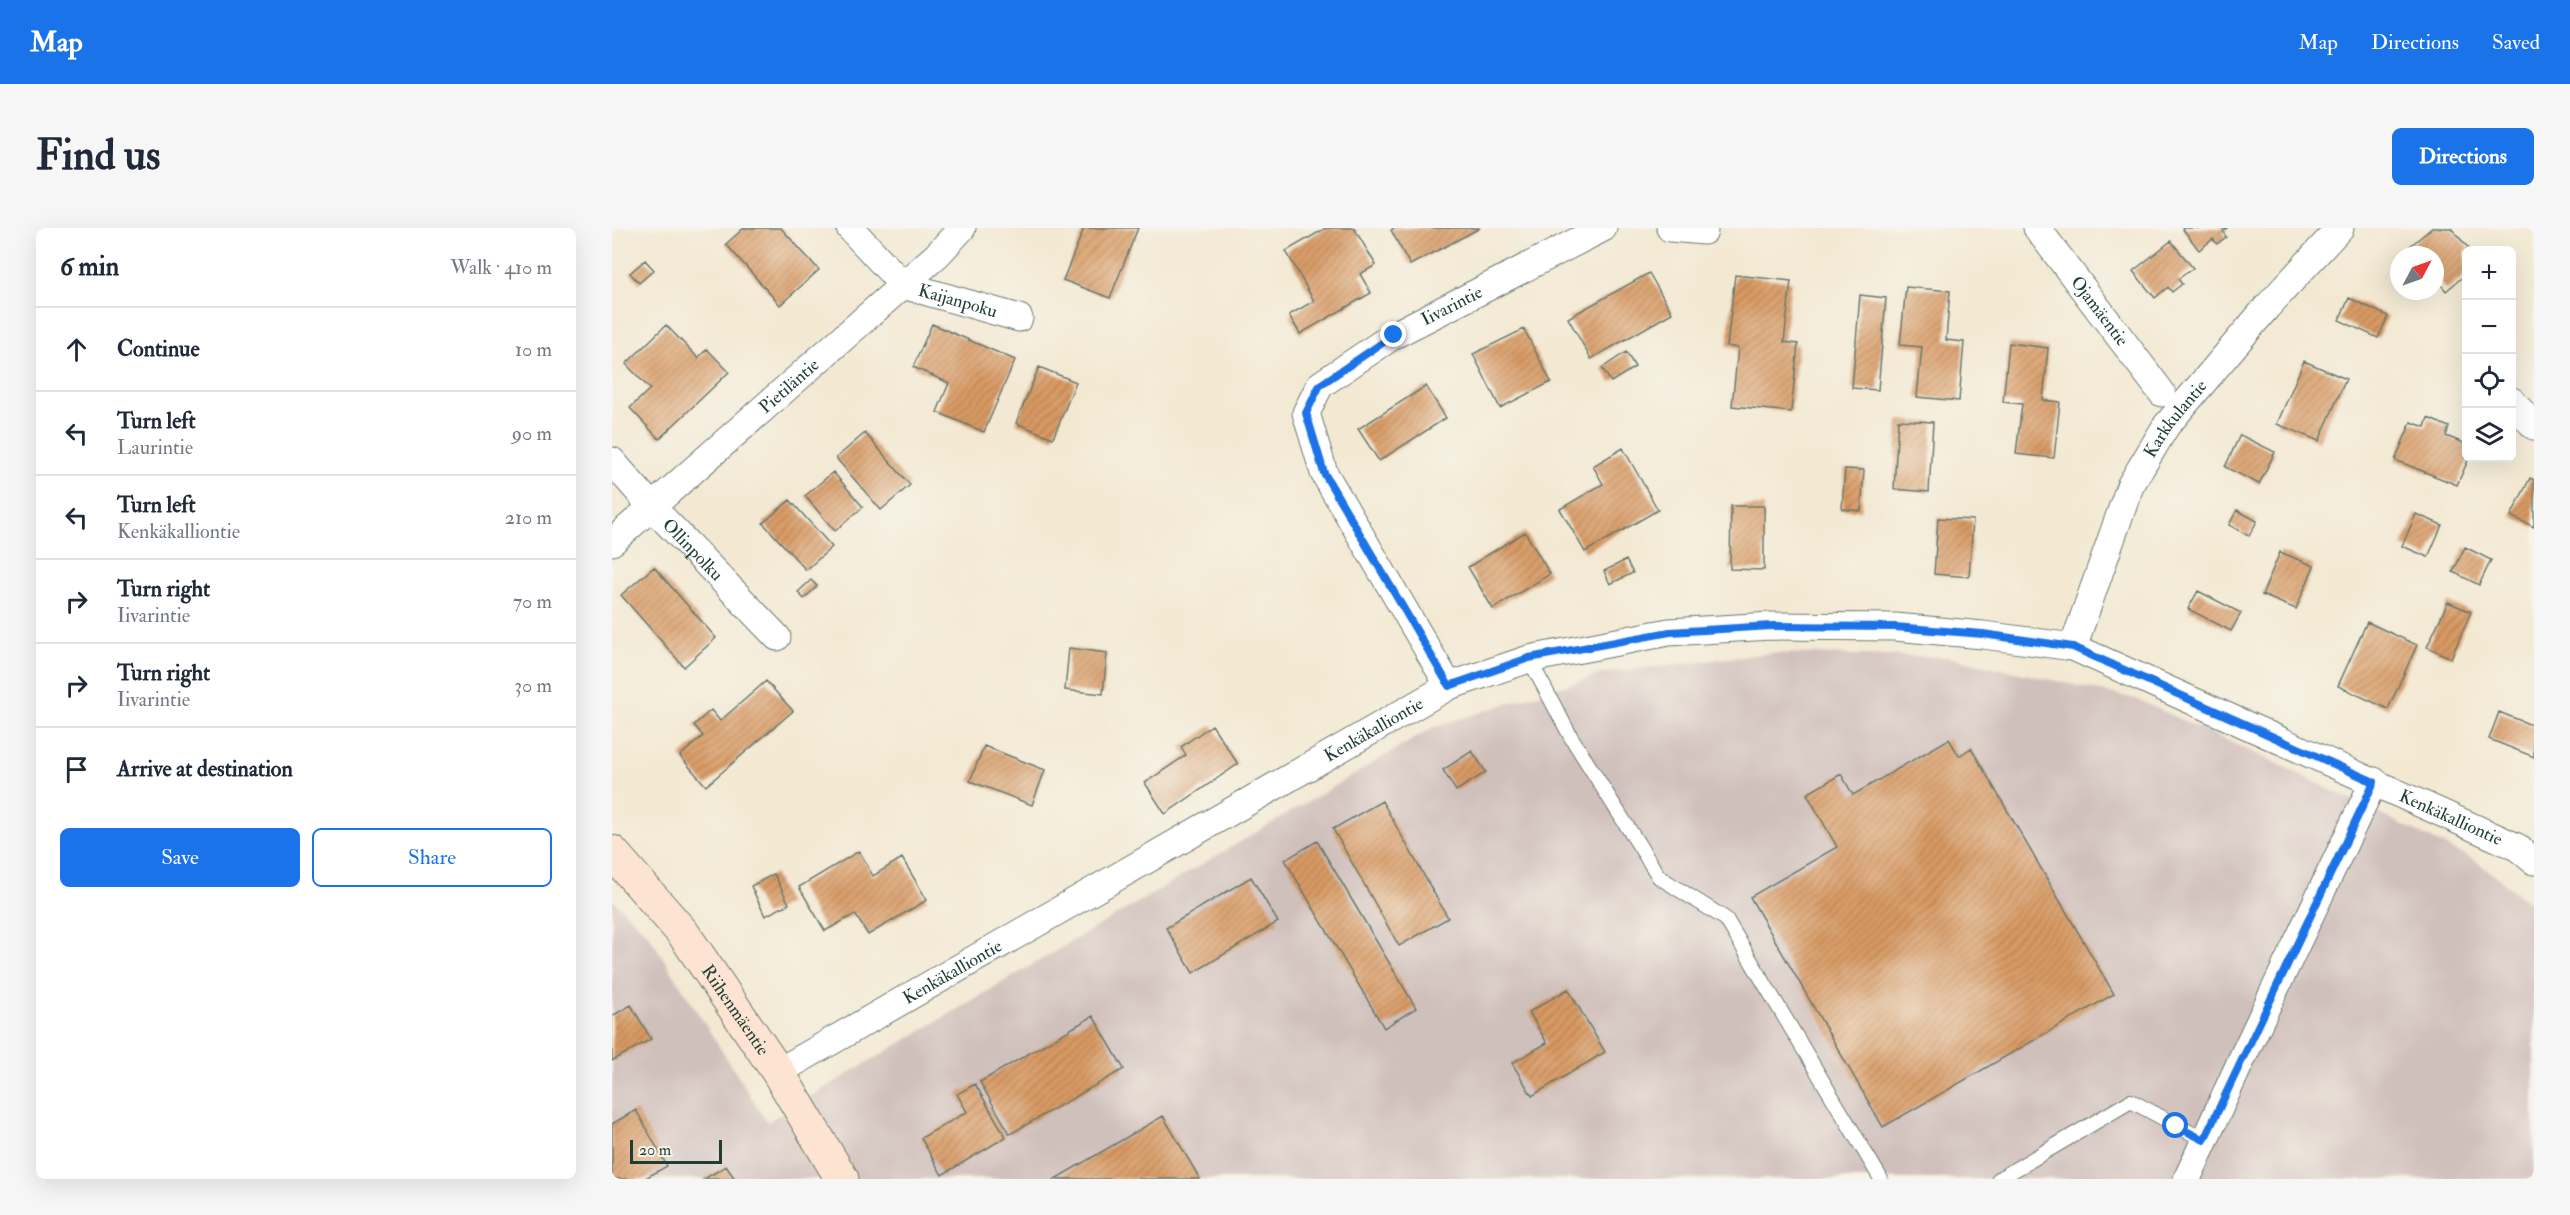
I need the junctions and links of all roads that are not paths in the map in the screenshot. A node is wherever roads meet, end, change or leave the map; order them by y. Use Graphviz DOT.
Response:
graph roads {
  1 [pos="850,228"];
  2 [pos="962,228"];
  3 [pos="1603,228"];
  4 [pos="1670,228"];
  5 [pos="2037,228"];
  6 [pos="2340,228"];
  7 [pos="1704,231"];
  8 [pos="903,285"];
  9 [pos="1019,318"];
  10 [pos="2162,393"];
  11 [pos="2516,406"];
  12 [pos="2534,426"];
  13 [pos="612,461"];
  14 [pos="653,508"];
  15 [pos="612,542"];
  16 [pos="777,637"];
  17 [pos="2073,647"];
  18 [pos="1529,658"];
  19 [pos="1449,686"];
  20 [pos="2374,782"];
  21 [pos="612,852"];
  22 [pos="2534,861"];
  23 [pos="778,1072"];
  24 [pos="2204,1140"];
  25 [pos="842,1179"];
  26 [pos="1881,1179"];
  27 [pos="1999,1179"];
  28 [pos="2187,1179"];
  1 -- 8 [label="street, Kaijanpoku"];
  2 -- 8 [label="street, Pietiläntie"];
  3 -- 19 [label="street, Iivarintie"];
  4 -- 7 [label="street"];
  5 -- 10 [label="street, Ojamäentie"];
  6 -- 17 [label="street, Karkkulantie"];
  8 -- 9 [label="street, Kaijanpoku"];
  8 -- 14 [label="street, Pietiläntie"];
  11 -- 12 [label="street"];
  13 -- 14 [label="street, Ollinpolku"];
  14 -- 15 [label="street, Pietiläntie"];
  14 -- 16 [label="street, Ollinpolku"];
  17 -- 18 [label="street, Kenkäkalliontie"];
  17 -- 20 [label="street, Kenkäkalliontie"];
  18 -- 19 [label="street, Kenkäkalliontie"];
  18 -- 26 [label="lane"];
  19 -- 23 [label="street, Kenkäkalliontie"];
  20 -- 22 [label="street, Kenkäkalliontie"];
  20 -- 24 [label="street"];
  21 -- 23 [label="street, Riihenmäentie"];
  23 -- 25 [label="street, Riihenmäentie"];
  24 -- 27 [label="lane"];
  24 -- 28 [label="street"];
}
